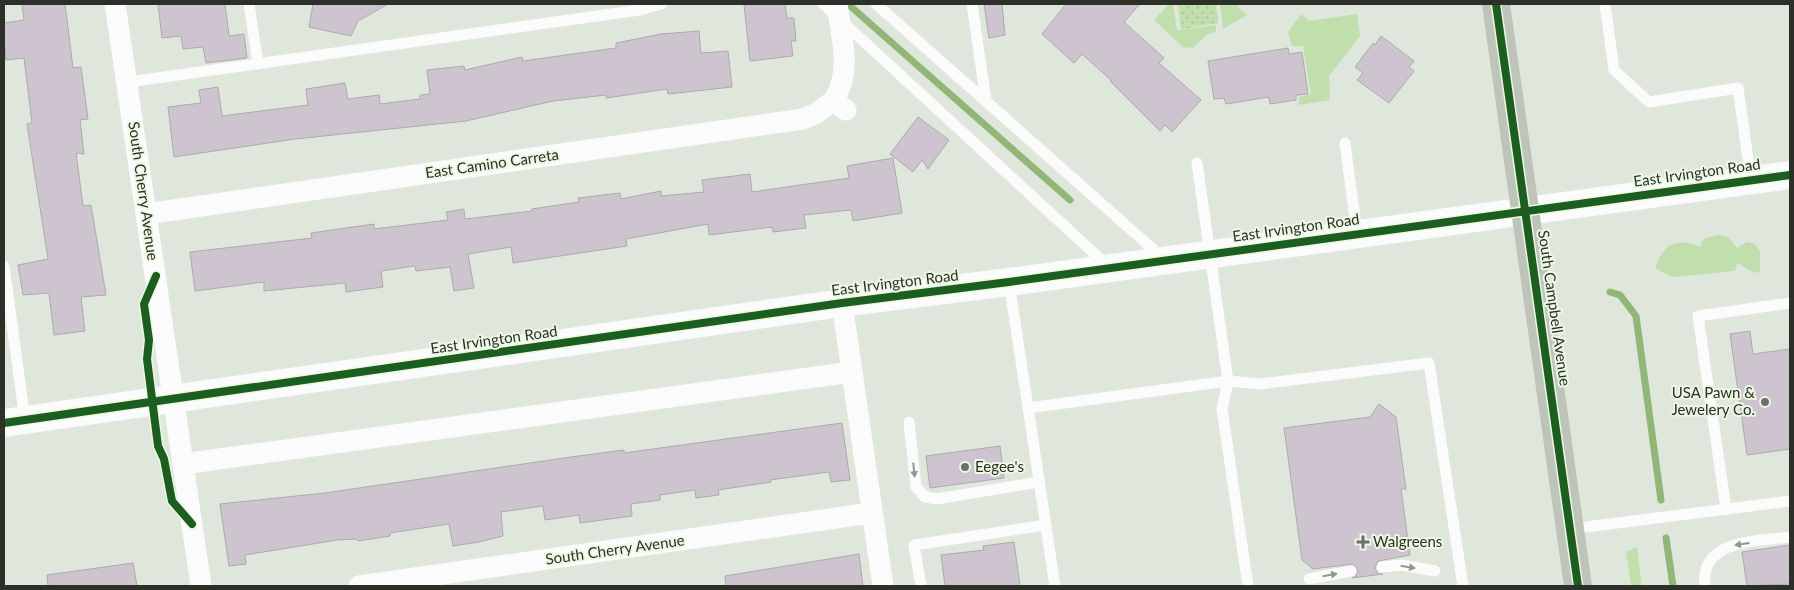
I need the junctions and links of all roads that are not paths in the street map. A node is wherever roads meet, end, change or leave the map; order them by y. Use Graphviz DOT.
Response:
graph roads {
  1 [pos="115,4"];
  2 [pos="249,4"];
  3 [pos="661,4"];
  4 [pos="823,4"];
  5 [pos="876,4"];
  6 [pos="972,4"];
  7 [pos="1496,4"];
  8 [pos="1605,4"];
  9 [pos="838,11"];
  10 [pos="258,64"];
  11 [pos="128,82"];
  12 [pos="986,101"];
  13 [pos="1345,144"];
  14 [pos="1197,163"];
  15 [pos="1790,175"];
  16 [pos="1751,180"];
  17 [pos="1526,210"];
  18 [pos="146,214"];
  19 [pos="1357,234"];
  20 [pos="1208,254"];
  21 [pos="1166,260"];
  22 [pos="4,266"];
  23 [pos="1109,267"];
  24 [pos="1009,282"];
  25 [pos="842,303"];
  26 [pos="1790,303"];
  27 [pos="852,372"];
  28 [pos="1228,381"];
  29 [pos="174,400"];
  30 [pos="1028,408"];
  31 [pos="15,421"];
  32 [pos="909,422"];
  33 [pos="183,464"];
  34 [pos="1039,482"];
  35 [pos="1790,501"];
  36 [pos="1726,509"];
  37 [pos="871,513"];
  38 [pos="1046,525"];
  39 [pos="1570,530"];
  40 [pos="1790,537"];
  41 [pos="1382,567"];
  42 [pos="1351,571"];
  43 [pos="1434,571"];
  44 [pos="1310,579"];
  45 [pos="201,586"];
  46 [pos="359,586"];
  47 [pos="883,586"];
  48 [pos="921,586"];
  49 [pos="1055,586"];
  50 [pos="1248,586"];
  51 [pos="1463,586"];
  52 [pos="1578,586"];
  53 [pos="1705,586"];
  1 -- 11 [label="street, South Cherry Avenue"];
  2 -- 10 [label="lane"];
  3 -- 10 [label="lane"];
  4 -- 9 [label="lane"];
  5 -- 12 [label="lane"];
  6 -- 12 [label="lane"];
  7 -- 17 [label="main road, South Campbell Avenue"];
  8 -- 16 [label="lane"];
  9 -- 18 [label="street, East Camino Carreta"];
  9 -- 23 [label="lane"];
  10 -- 11 [label="lane"];
  11 -- 18 [label="street, South Cherry Avenue"];
  12 -- 21 [label="lane"];
  13 -- 19 [label="lane"];
  14 -- 20 [label="lane"];
  15 -- 16 [label="main road, East Irvington Road"];
  16 -- 17 [label="main road, East Irvington Road"];
  17 -- 19 [label="main road, East Irvington Road"];
  17 -- 39 [label="main road, South Campbell Avenue"];
  18 -- 29 [label="street, South Cherry Avenue"];
  19 -- 20 [label="main road, East Irvington Road"];
  20 -- 21 [label="main road, East Irvington Road"];
  20 -- 28 [label="lane"];
  21 -- 23 [label="main road, East Irvington Road"];
  22 -- 31 [label="lane"];
  23 -- 24 [label="main road, East Irvington Road"];
  24 -- 25 [label="main road, East Irvington Road"];
  24 -- 30 [label="lane"];
  25 -- 27 [label="street"];
  25 -- 29 [label="main road, East Irvington Road"];
  26 -- 36 [label="lane"];
  27 -- 33 [label="street"];
  27 -- 37 [label="street"];
  28 -- 30 [label="lane"];
  28 -- 50 [label="lane"];
  28 -- 51 [label="lane"];
  29 -- 31 [label="main road, East Irvington Road"];
  29 -- 33 [label="street, South Cherry Avenue"];
  30 -- 34 [label="lane"];
  32 -- 34 [label="lane, one-way"];
  33 -- 45 [label="street, South Cherry Avenue"];
  34 -- 38 [label="lane"];
  35 -- 36 [label="lane"];
  36 -- 39 [label="lane"];
  37 -- 46 [label="street, South Cherry Avenue"];
  37 -- 47 [label="street"];
  38 -- 48 [label="lane"];
  38 -- 49 [label="lane"];
  39 -- 52 [label="main road, South Campbell Avenue"];
  40 -- 53 [label="lane, one-way"];
  41 -- 43 [label="lane, one-way"];
  44 -- 42 [label="lane, one-way"];
}
